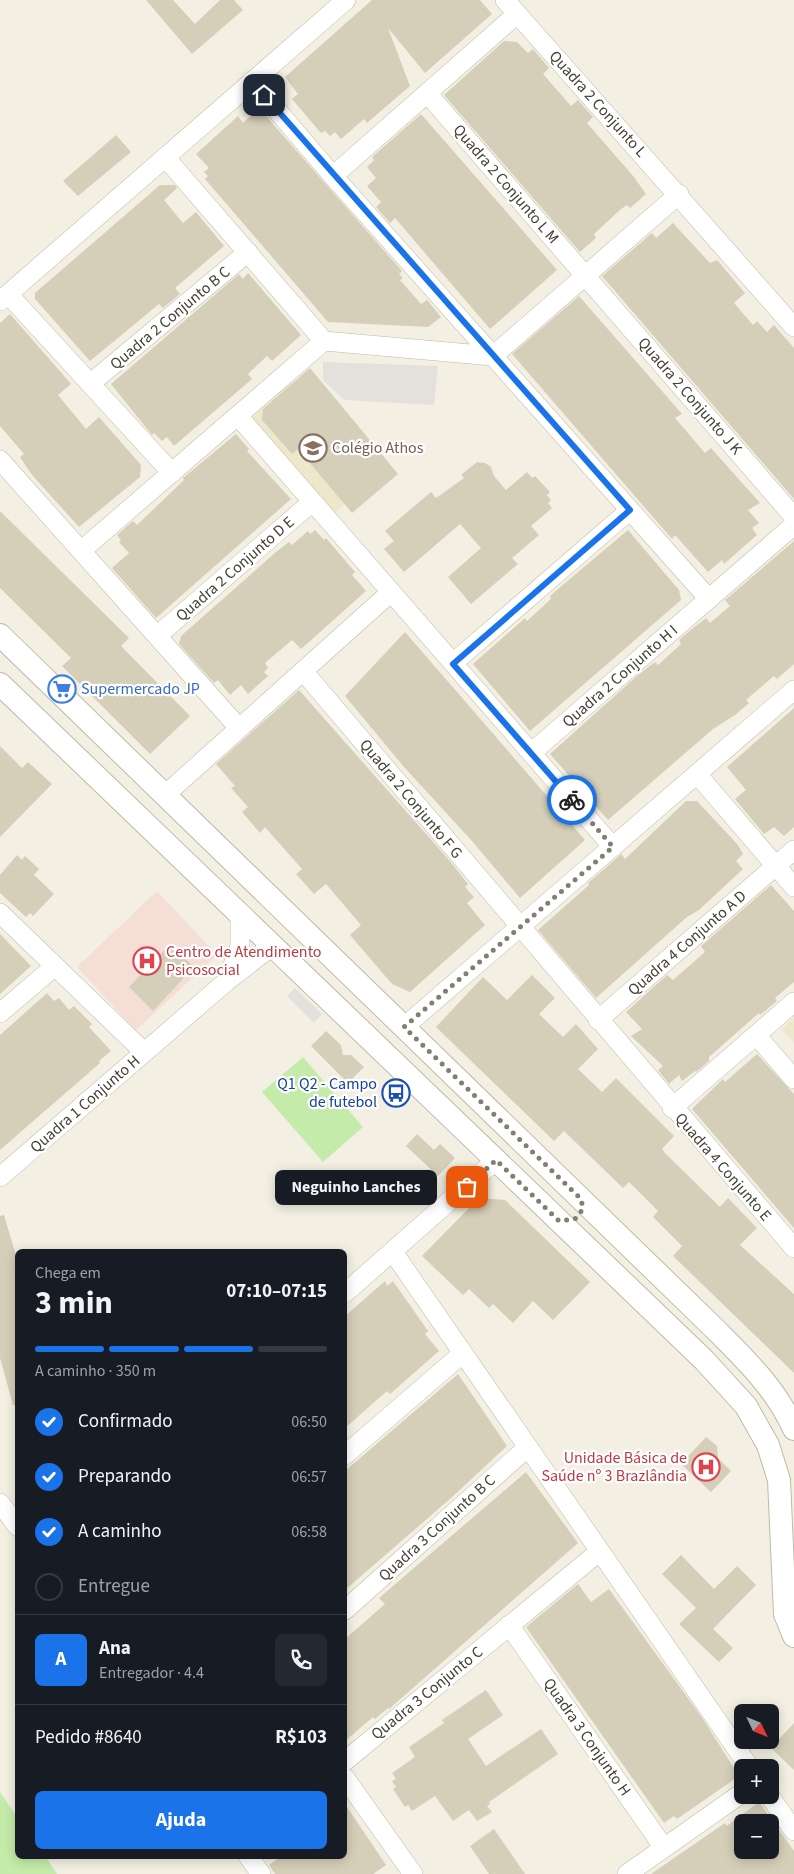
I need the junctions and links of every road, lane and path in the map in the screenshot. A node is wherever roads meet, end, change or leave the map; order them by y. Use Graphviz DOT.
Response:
graph roads {
  1 [pos="346,0"];
  2 [pos="511,7"];
  3 [pos="252,81"];
  4 [pos="427,93"];
  5 [pos="165,156"];
  6 [pos="333,176"];
  7 [pos="679,194"];
  8 [pos="248,252"];
  9 [pos="585,276"];
  10 [pos="4,297"];
  11 [pos="794,328"];
  12 [pos="324,341"];
  13 [pos="494,356"];
  14 [pos="91,383"];
  15 [pos="238,416"];
  16 [pos="0,460"];
  17 [pos="172,473"];
  18 [pos="312,502"];
  19 [pos="630,510"];
  20 [pos="794,517"];
  21 [pos="794,525"];
  22 [pos="82,550"];
  23 [pos="391,592"];
  24 [pos="709,598"];
  25 [pos="0,635"];
  26 [pos="157,636"];
  27 [pos="453,664"];
  28 [pos="303,671"];
  29 [pos="0,684"];
  30 [pos="794,690"];
  31 [pos="239,728"];
  32 [pos="531,753"];
  33 [pos="696,774"];
  34 [pos="144,775"];
  35 [pos="164,795"];
  36 [pos="118,798"];
  37 [pos="613,847"];
  38 [pos="794,850"];
  39 [pos="776,866"];
  40 [pos="794,887"];
  41 [pos="0,913"];
  42 [pos="240,915"];
  43 [pos="520,927"];
  44 [pos="272,946"];
  45 [pos="55,966"];
  46 [pos="227,981"];
  47 [pos="794,1002"];
  48 [pos="0,1013"];
  49 [pos="598,1020"];
  50 [pos="404,1027"];
  51 [pos="756,1035"];
  52 [pos="144,1052"];
  53 [pos="794,1079"];
  54 [pos="672,1108"];
  55 [pos="496,1160"];
  56 [pos="0,1177"];
  57 [pos="581,1199"];
  58 [pos="559,1221"];
  59 [pos="617,1234"];
  60 [pos="794,1248"];
  61 [pos="393,1252"];
  62 [pos="592,1253"];
  63 [pos="347,1291"];
  64 [pos="463,1353"];
  65 [pos="794,1429"];
  66 [pos="528,1447"];
  67 [pos="347,1452"];
  68 [pos="0,1503"];
  69 [pos="15,1523"];
  70 [pos="600,1551"];
  71 [pos="347,1608"];
  72 [pos="510,1625"];
  73 [pos="794,1636"];
  74 [pos="347,1759"];
  75 [pos="744,1759"];
  76 [pos="347,1781"];
  77 [pos="734,1799"];
  78 [pos="775,1804"];
  79 [pos="794,1831"];
  80 [pos="664,1848"];
  81 [pos="250,1859"];
  82 [pos="261,1874"];
  83 [pos="413,1874"];
  84 [pos="627,1874"];
  1 -- 3 [label="street"];
  2 -- 4 [label="street"];
  2 -- 7 [label="street, Quadra 2 Conjunto L"];
  3 -- 5 [label="street"];
  3 -- 6 [label="street"];
  4 -- 6 [label="street"];
  4 -- 9 [label="street, Quadra 2 Conjunto L M"];
  5 -- 8 [label="street"];
  5 -- 10 [label="street"];
  6 -- 13 [label="street"];
  7 -- 9 [label="street"];
  7 -- 11 [label="street, Quadra 2 Conjunto L"];
  8 -- 12 [label="street"];
  8 -- 14 [label="street, Quadra 2 Conjunto B C"];
  9 -- 13 [label="street"];
  9 -- 20 [label="street, Quadra 2 Conjunto J K"];
  10 -- 14 [label="street"];
  12 -- 13 [label="street"];
  12 -- 15 [label="street"];
  13 -- 19 [label="street"];
  14 -- 17 [label="street"];
  15 -- 17 [label="street"];
  15 -- 18 [label="street"];
  16 -- 22 [label="street"];
  17 -- 22 [label="street"];
  18 -- 23 [label="street"];
  18 -- 26 [label="street, Quadra 2 Conjunto D E"];
  19 -- 24 [label="street"];
  19 -- 27 [label="street"];
  21 -- 24 [label="street, Quadra 2 Conjunto H I"];
  22 -- 26 [label="street"];
  23 -- 27 [label="street"];
  23 -- 28 [label="street"];
  24 -- 32 [label="street, Quadra 2 Conjunto H I"];
  25 -- 34 [label="street"];
  26 -- 31 [label="street"];
  27 -- 32 [label="street"];
  28 -- 31 [label="street"];
  28 -- 43 [label="street, Quadra 2 Conjunto F G"];
  29 -- 36 [label="street"];
  30 -- 33 [label="street"];
  31 -- 35 [label="street"];
  32 -- 37 [label="street"];
  33 -- 37 [label="street"];
  33 -- 39 [label="street"];
  34 -- 35 [label="street"];
  34 -- 36 [label="street"];
  35 -- 50 [label="street"];
  36 -- 42 [label="street"];
  37 -- 43 [label="street"];
  38 -- 39 [label="street, Quadra 4 Conjunto A D"];
  39 -- 40 [label="street"];
  39 -- 49 [label="street, Quadra 4 Conjunto A D"];
  41 -- 45 [label="street, Quadra 1 Conjunto H"];
  42 -- 44 [label="street"];
  42 -- 46 [label="street"];
  43 -- 49 [label="street, Quadra 2 Conjunto F G"];
  43 -- 50 [label="street"];
  44 -- 46 [label="street"];
  44 -- 55 [label="street"];
  45 -- 48 [label="street"];
  45 -- 52 [label="street, Quadra 1 Conjunto H"];
  46 -- 52 [label="street"];
  47 -- 51 [label="street"];
  49 -- 54 [label="street, Quadra 4 Conjunto E"];
  50 -- 57 [label="street"];
  51 -- 53 [label="street"];
  51 -- 54 [label="street"];
  52 -- 56 [label="street, Quadra 1 Conjunto H"];
  54 -- 60 [label="street, Quadra 4 Conjunto E"];
  55 -- 58 [label="street"];
  55 -- 61 [label="street"];
  57 -- 58 [label="street"];
  57 -- 59 [label="street"];
  58 -- 62 [label="street"];
  59 -- 62 [label="street"];
  59 -- 65 [label="street"];
  61 -- 63 [label="street"];
  61 -- 64 [label="street"];
  62 -- 73 [label="street"];
  64 -- 66 [label="street"];
  64 -- 67 [label="street"];
  66 -- 70 [label="street"];
  66 -- 71 [label="street, Quadra 3 Conjunto B C"];
  68 -- 69 [label="street"];
  70 -- 72 [label="street, Quadra 3 Conjunto C"];
  70 -- 75 [label="street"];
  72 -- 74 [label="street, Quadra 3 Conjunto C"];
  72 -- 80 [label="street, Quadra 3 Conjunto H"];
  76 -- 83 [label="street"];
  77 -- 80 [label="street"];
  78 -- 79 [label="street"];
  80 -- 84 [label="street"];
  81 -- 82 [label="street"];
}
